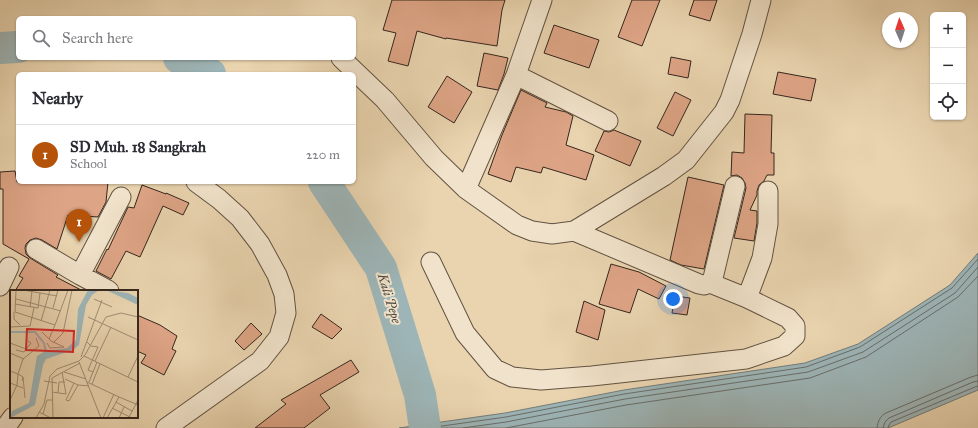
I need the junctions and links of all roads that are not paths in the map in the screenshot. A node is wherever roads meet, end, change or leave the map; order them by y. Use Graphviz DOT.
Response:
graph roads {
  1 [pos="542,0"];
  2 [pos="761,0"];
  3 [pos="343,60"];
  4 [pos="356,72"];
  5 [pos="356,72"];
  6 [pos="516,75"];
  7 [pos="608,121"];
  8 [pos="199,184"];
  9 [pos="735,186"];
  10 [pos="466,189"];
  11 [pos="768,191"];
  12 [pos="121,197"];
  13 [pos="574,232"];
  14 [pos="36,249"];
  15 [pos="431,262"];
  16 [pos="10,267"];
  17 [pos="80,275"];
  18 [pos="710,283"];
  19 [pos="0,286"];
  20 [pos="108,290"];
  21 [pos="747,298"];
  22 [pos="0,407"];
  23 [pos="10,413"];
  24 [pos="12,418"];
  25 [pos="5,428"];
  26 [pos="166,428"];
  1 -- 6 [label="street"];
  2 -- 13 [label="street"];
  3 -- 5 [label="street"];
  4 -- 10 [label="street"];
  6 -- 7 [label="street"];
  6 -- 10 [label="street"];
  8 -- 26 [label="street"];
  9 -- 18 [label="street"];
  10 -- 13 [label="street"];
  11 -- 21 [label="street"];
  12 -- 17 [label="street"];
  13 -- 18 [label="street"];
  14 -- 17 [label="street"];
  15 -- 21 [label="street"];
  16 -- 19 [label="street"];
  17 -- 20 [label="street"];
  18 -- 21 [label="street"];
  22 -- 23 [label="street"];
  24 -- 25 [label="street"];
}
